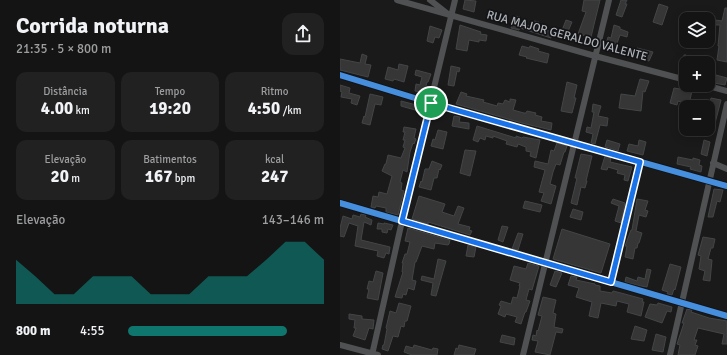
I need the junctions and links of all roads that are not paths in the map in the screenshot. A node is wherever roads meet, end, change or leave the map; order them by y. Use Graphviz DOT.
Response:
graph roads {
  1 [pos="397,0"];
  2 [pos="430,0"];
  3 [pos="455,0"];
  4 [pos="609,0"];
  5 [pos="451,16"];
  6 [pos="595,56"];
  7 [pos="340,75"];
  8 [pos="679,78"];
  9 [pos="715,88"];
  10 [pos="727,91"];
  11 [pos="431,103"];
  12 [pos="727,104"];
  13 [pos="574,143"];
  14 [pos="640,162"];
  15 [pos="713,163"];
  16 [pos="727,168"];
  17 [pos="709,181"];
  18 [pos="727,186"];
  19 [pos="340,203"];
  20 [pos="402,221"];
  21 [pos="546,262"];
  22 [pos="611,282"];
  23 [pos="681,303"];
  24 [pos="727,316"];
  25 [pos="340,344"];
  26 [pos="374,354"];
  27 [pos="523,355"];
  28 [pos="670,355"];
  1 -- 5 [label="street, RUA MAJOR GERALDO VALENTE"];
  2 -- 5 [label="street"];
  3 -- 5 [label="street"];
  4 -- 6 [label="street"];
  5 -- 6 [label="street, RUA MAJOR GERALDO VALENTE"];
  5 -- 11 [label="street"];
  6 -- 8 [label="street, RUA MAJOR GERALDO VALENTE"];
  6 -- 13 [label="street"];
  7 -- 11 [label="street"];
  9 -- 10 [label="street"];
  11 -- 13 [label="street"];
  11 -- 20 [label="street"];
  12 -- 15 [label="street"];
  13 -- 14 [label="street"];
  13 -- 21 [label="street"];
  14 -- 17 [label="street"];
  14 -- 22 [label="street"];
  15 -- 16 [label="street"];
  15 -- 17 [label="street"];
  17 -- 18 [label="street"];
  17 -- 23 [label="street"];
  19 -- 20 [label="street"];
  20 -- 21 [label="street"];
  20 -- 26 [label="street"];
  21 -- 22 [label="street"];
  21 -- 27 [label="street"];
  22 -- 23 [label="street"];
  23 -- 24 [label="street"];
  23 -- 28 [label="street"];
  25 -- 26 [label="street"];
}
